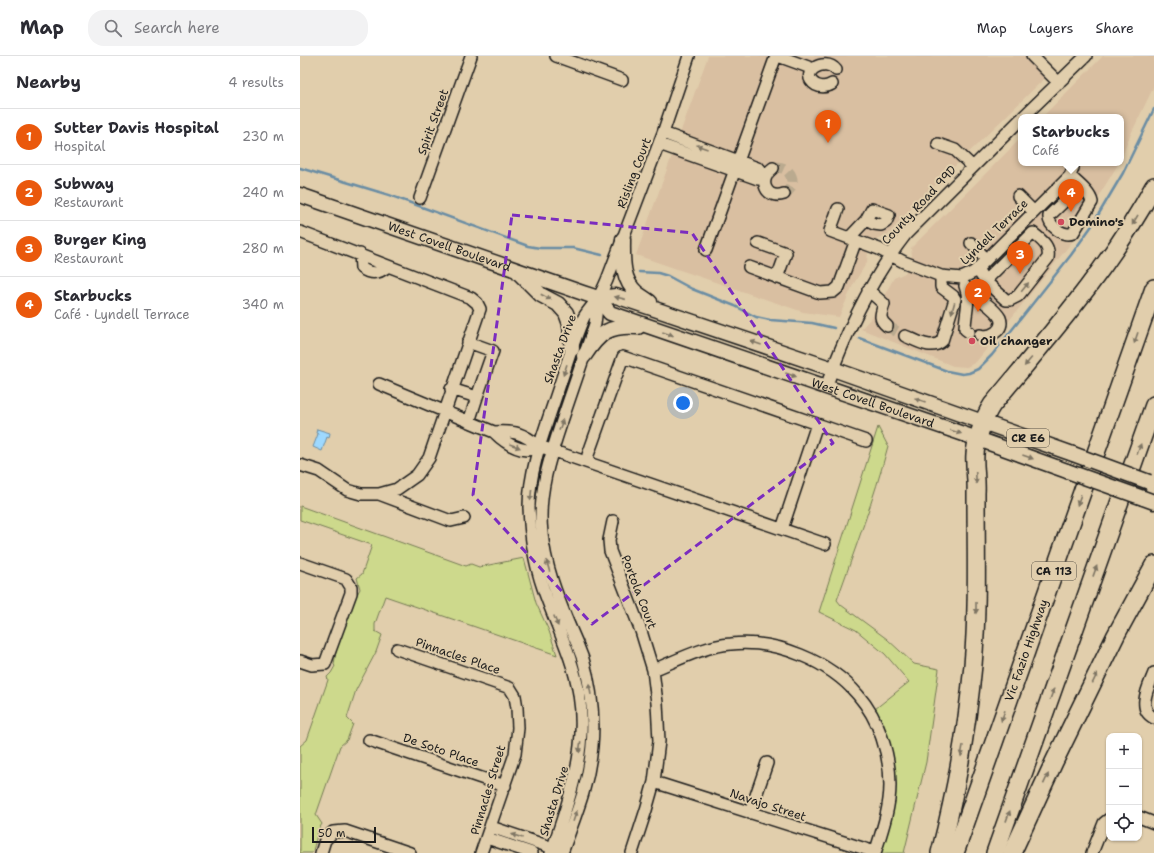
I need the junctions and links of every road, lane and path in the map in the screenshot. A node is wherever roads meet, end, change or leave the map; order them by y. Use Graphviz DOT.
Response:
graph roads {
  1 [pos="471,56"];
  2 [pos="556,56"];
  3 [pos="689,56"];
  4 [pos="777,56"];
  5 [pos="1032,56"];
  6 [pos="1086,56"];
  7 [pos="575,59"];
  8 [pos="811,68"];
  9 [pos="836,70"];
  10 [pos="622,80"];
  11 [pos="1059,83"];
  12 [pos="832,84"];
  13 [pos="1029,114"];
  14 [pos="1018,124"];
  15 [pos="663,133"];
  16 [pos="659,144"];
  17 [pos="938,144"];
  18 [pos="737,166"];
  19 [pos="1073,166"];
  20 [pos="972,167"];
  21 [pos="773,168"];
  22 [pos="764,176"];
  23 [pos="1070,176"];
  24 [pos="1080,186"];
  25 [pos="1154,186"];
  26 [pos="784,194"];
  27 [pos="300,195"];
  28 [pos="1018,196"];
  29 [pos="420,198"];
  30 [pos="838,209"];
  31 [pos="1034,212"];
  32 [pos="866,220"];
  33 [pos="300,232"];
  34 [pos="1013,232"];
  35 [pos="623,239"];
  36 [pos="853,239"];
  37 [pos="1024,242"];
  38 [pos="758,243"];
  39 [pos="971,243"];
  40 [pos="706,250"];
  41 [pos="890,255"];
  42 [pos="986,259"];
  43 [pos="749,267"];
  44 [pos="977,269"];
  45 [pos="518,271"];
  46 [pos="941,276"];
  47 [pos="778,278"];
  48 [pos="962,278"];
  49 [pos="984,281"];
  50 [pos="1154,288"];
  51 [pos="868,290"];
  52 [pos="968,292"];
  53 [pos="598,298"];
  54 [pos="660,310"];
  55 [pos="887,326"];
  56 [pos="651,328"];
  57 [pos="969,332"];
  58 [pos="980,335"];
  59 [pos="905,336"];
  60 [pos="468,342"];
  61 [pos="578,352"];
  62 [pos="833,369"];
  63 [pos="379,384"];
  64 [pos="826,387"];
  65 [pos="452,389"];
  66 [pos="477,397"];
  67 [pos="1154,405"];
  68 [pos="445,412"];
  69 [pos="469,422"];
  70 [pos="984,423"];
  71 [pos="816,424"];
  72 [pos="978,439"];
  73 [pos="866,441"];
  74 [pos="539,446"];
  75 [pos="552,451"];
  76 [pos="587,462"];
  77 [pos="300,465"];
  78 [pos="1152,483"];
  79 [pos="379,494"];
  80 [pos="1148,500"];
  81 [pos="464,518"];
  82 [pos="613,521"];
  83 [pos="782,529"];
  84 [pos="825,544"];
  85 [pos="300,563"];
  86 [pos="1154,564"];
  87 [pos="397,649"];
  88 [pos="300,661"];
  89 [pos="653,670"];
  90 [pos="1154,673"];
  91 [pos="510,688"];
  92 [pos="1154,718"];
  93 [pos="369,740"];
  94 [pos="767,763"];
  95 [pos="654,782"];
  96 [pos="505,786"];
  97 [pos="750,813"];
  98 [pos="1142,818"];
  99 [pos="1106,821"];
  100 [pos="1154,823"];
  101 [pos="491,827"];
  102 [pos="487,838"];
  103 [pos="559,852"];
  104 [pos="321,853"];
  105 [pos="410,853"];
  106 [pos="482,853"];
  107 [pos="532,853"];
  108 [pos="632,853"];
  109 [pos="875,853"];
  110 [pos="940,853"];
  111 [pos="955,853"];
  112 [pos="995,853"];
  113 [pos="1012,853"];
  114 [pos="1092,853"];
  1 -- 29 [label="street, Spirit Street"];
  2 -- 7 [label="street"];
  3 -- 15 [label="street, Risling Court"];
  4 -- 8 [label="street"];
  4 -- 18 [label="street"];
  5 -- 11 [label="street"];
  6 -- 11 [label="street, County Road 99D"];
  7 -- 10 [label="street"];
  8 -- 9 [label="street"];
  8 -- 12 [label="street"];
  11 -- 13 [label="street, County Road 99D"];
  14 -- 20 [label="street, County Road 99D"];
  15 -- 16 [label="street, Risling Court"];
  18 -- 15 [label="street, one-way"];
  16 -- 18 [label="street"];
  16 -- 35 [label="street, Risling Court"];
  17 -- 20 [label="street"];
  18 -- 22 [label="street"];
  18 -- 40 [label="street"];
  19 -- 23 [label="street"];
  20 -- 41 [label="street, County Road 99D"];
  21 -- 22 [label="street"];
  22 -- 26 [label="street"];
  23 -- 24 [label="street"];
  23 -- 31 [label="street, Lyndell Terrace"];
  25 -- 70 [label="highway, one-way"];
  27 -- 45 [label="main road, West Covell Boulevard / CR E6"];
  28 -- 31 [label="street"];
  30 -- 36 [label="street, Lyndell Terrace"];
  31 -- 34 [label="street, Lyndell Terrace"];
  32 -- 36 [label="street"];
  33 -- 60 [label="street"];
  34 -- 37 [label="street"];
  34 -- 42 [label="street, Lyndell Terrace"];
  35 -- 53 [label="street, Risling Court"];
  35 -- 54 [label="main road"];
  36 -- 41 [label="street, Lyndell Terrace"];
  36 -- 47 [label="street"];
  37 -- 49 [label="street"];
  49 -- 37 [label="street, one-way"];
  38 -- 47 [label="street"];
  39 -- 42 [label="street"];
  41 -- 46 [label="street, Lyndell Terrace"];
  41 -- 51 [label="street, County Road 99D"];
  42 -- 44 [label="street, Lyndell Terrace"];
  43 -- 47 [label="street"];
  44 -- 48 [label="street, Lyndell Terrace"];
  44 -- 49 [label="street"];
  45 -- 53 [label="main road, West Covell Boulevard / CR E6"];
  45 -- 61 [label="main road, one-way"];
  46 -- 48 [label="street, Lyndell Terrace"];
  46 -- 59 [label="street, one-way"];
  48 -- 52 [label="street"];
  50 -- 111 [label="highway, Vic Fazio Highway / CA 113, one-way"];
  51 -- 55 [label="street"];
  51 -- 62 [label="street, County Road 99D"];
  52 -- 57 [label="street"];
  52 -- 58 [label="street"];
  54 -- 53 [label="main road, West Covell Boulevard / CR E6, one-way"];
  53 -- 56 [label="main road, West Covell Boulevard / CR E6"];
  53 -- 61 [label="street, Shasta Drive"];
  62 -- 54 [label="main road, West Covell Boulevard / CR E6, one-way"];
  56 -- 61 [label="main road"];
  56 -- 64 [label="main road, West Covell Boulevard / CR E6, one-way"];
  60 -- 65 [label="street"];
  60 -- 66 [label="street"];
  61 -- 74 [label="street, Shasta Drive, one-way"];
  75 -- 61 [label="street, Shasta Drive, one-way"];
  62 -- 64 [label="street, County Road 99D"];
  70 -- 62 [label="main road, West Covell Boulevard / CR E6, one-way"];
  63 -- 68 [label="street"];
  64 -- 72 [label="main road, West Covell Boulevard / CR E6, one-way"];
  65 -- 66 [label="street"];
  65 -- 68 [label="street"];
  66 -- 69 [label="street"];
  112 -- 67 [label="highway, CA 113, one-way"];
  68 -- 69 [label="street"];
  68 -- 79 [label="street"];
  69 -- 74 [label="street"];
  70 -- 72 [label="highway"];
  70 -- 78 [label="main road, West Covell Boulevard / CR E6, bridge"];
  71 -- 73 [label="street"];
  71 -- 76 [label="street"];
  71 -- 83 [label="street"];
  72 -- 80 [label="main road, West Covell Boulevard / CR E6, one-way, bridge"];
  72 -- 110 [label="highway, one-way"];
  74 -- 75 [label="street"];
  74 -- 103 [label="street, Shasta Drive, one-way"];
  75 -- 76 [label="street"];
  103 -- 75 [label="street, Shasta Drive, one-way"];
  76 -- 83 [label="street"];
  77 -- 79 [label="street"];
  79 -- 81 [label="street"];
  82 -- 89 [label="street, Portola Court"];
  83 -- 84 [label="street"];
  85 -- 88 [label="street"];
  113 -- 86 [label="highway, one-way"];
  87 -- 91 [label="street, Pinnacles Place"];
  89 -- 95 [label="street, Portola Court"];
  89 -- 109 [label="street"];
  90 -- 92 [label="street"];
  91 -- 96 [label="street, Pinnacles Street"];
  93 -- 96 [label="street, De Soto Place"];
  94 -- 97 [label="street"];
  95 -- 97 [label="street, Navajo Street"];
  95 -- 108 [label="street, Portola Court"];
  96 -- 101 [label="street, Pinnacles Street"];
  97 -- 109 [label="street, Navajo Street"];
  98 -- 100 [label="street"];
  99 -- 114 [label="street"];
  101 -- 102 [label="street, Pinnacles Street"];
  103 -- 101 [label="street, one-way"];
  102 -- 106 [label="street, Pinnacles Street"];
  102 -- 107 [label="street"];
  104 -- 105 [label="street"];
}
